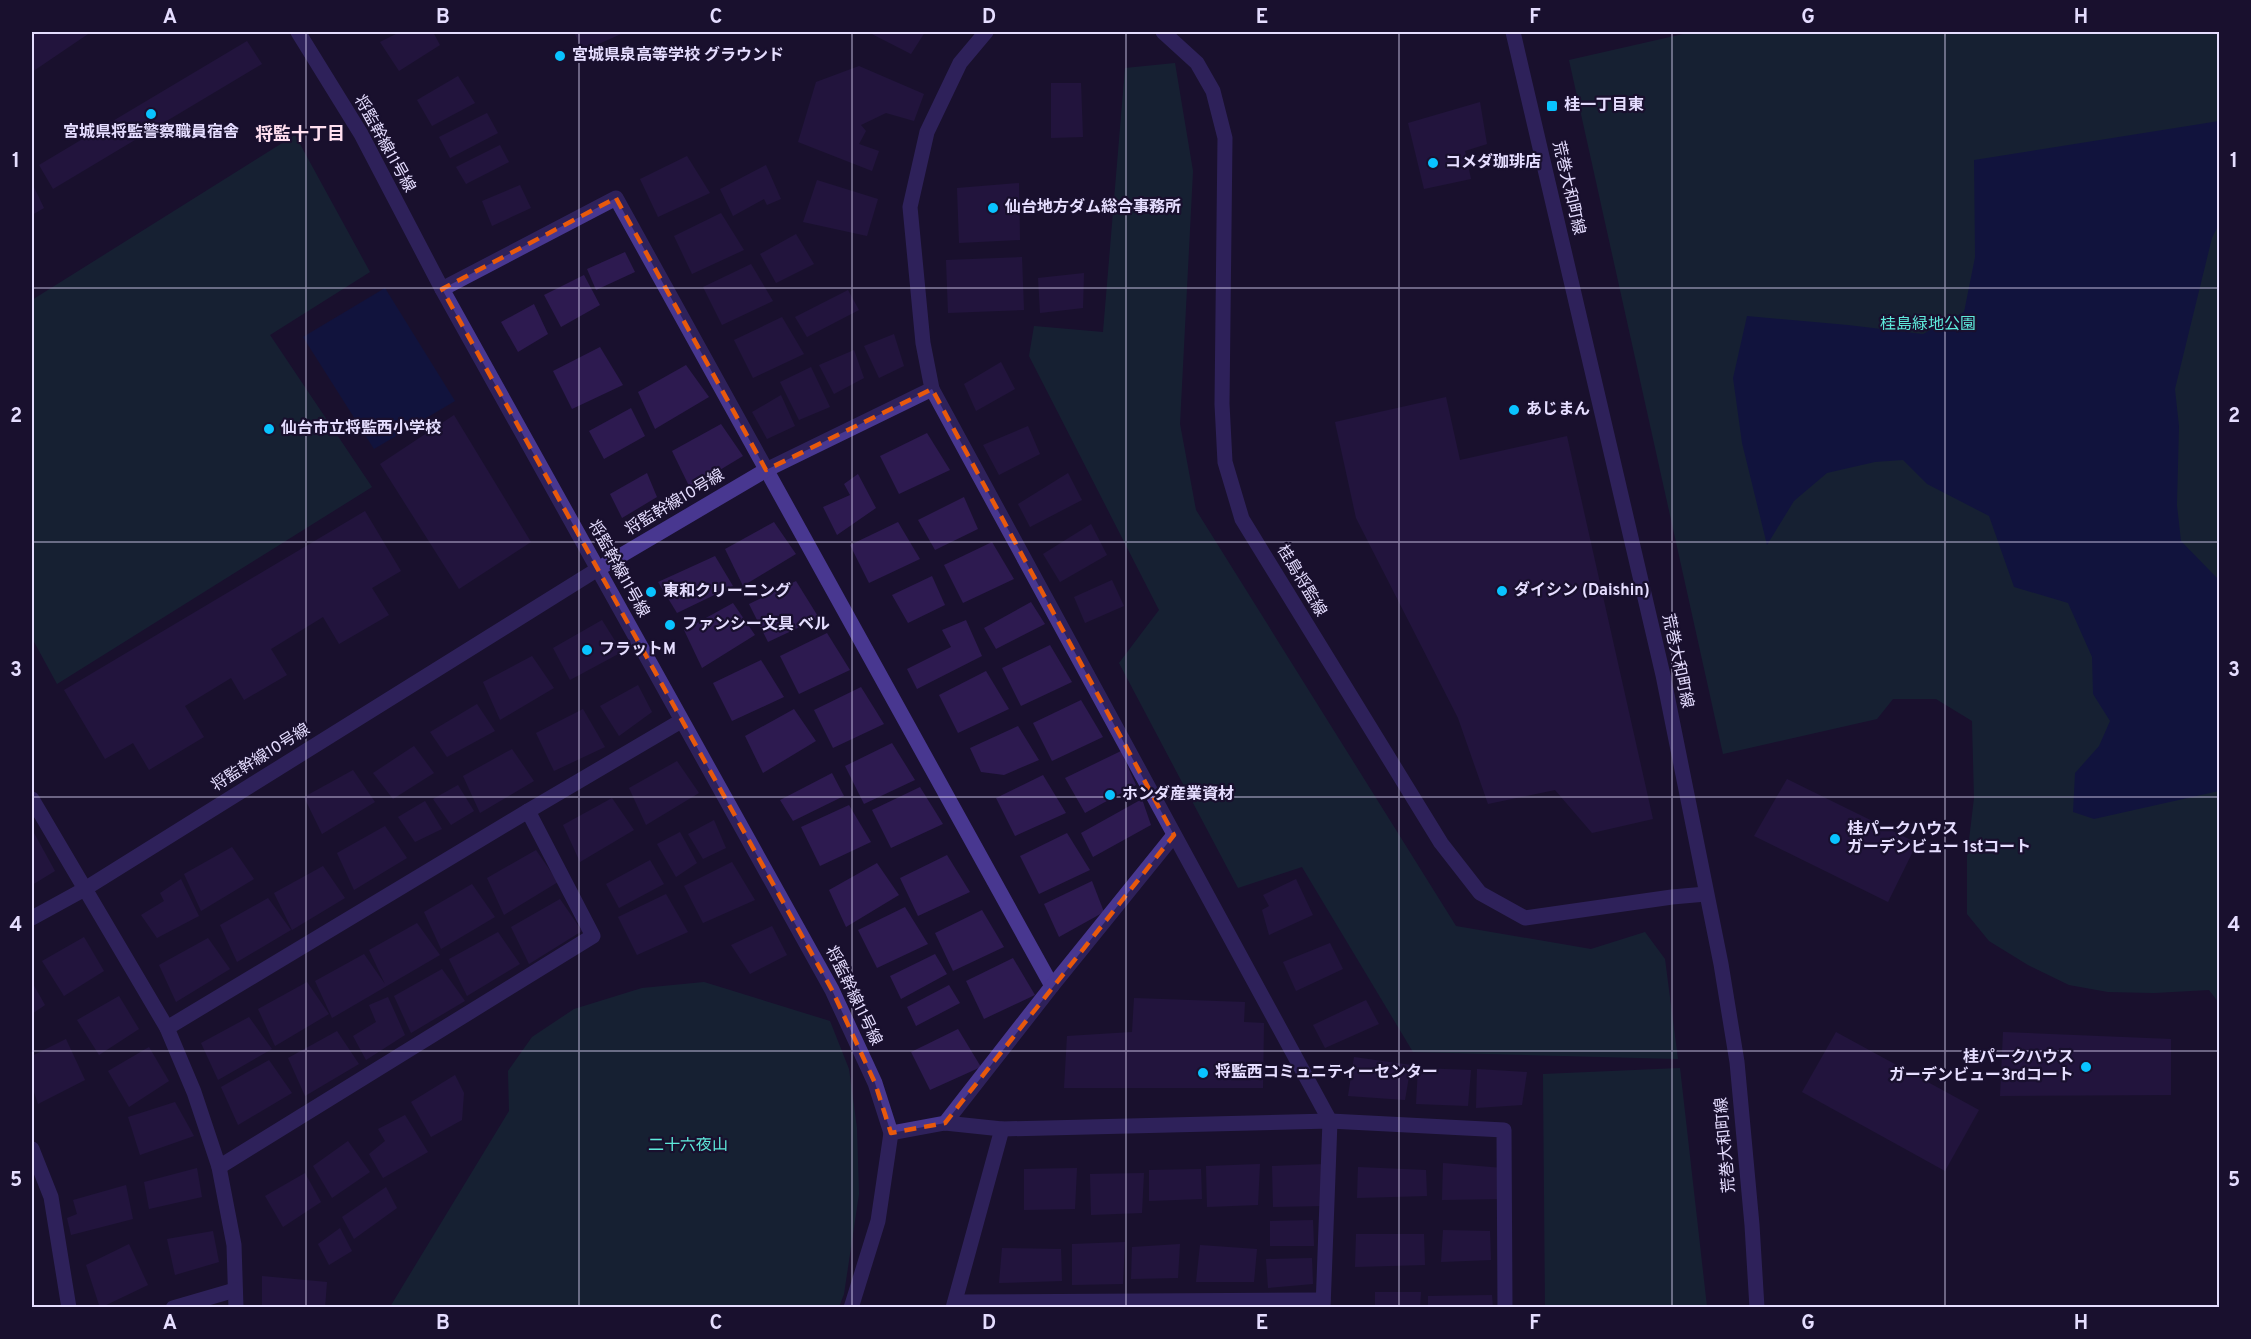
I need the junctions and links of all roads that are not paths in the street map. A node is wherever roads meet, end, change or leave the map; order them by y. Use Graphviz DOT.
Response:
graph roads {
  1 [pos="298,32"];
  2 [pos="986,32"];
  3 [pos="1163,32"];
  4 [pos="1513,32"];
  5 [pos="442,289"];
  6 [pos="932,388"];
  7 [pos="766,470"];
  8 [pos="598,569"];
  9 [pos="681,721"];
  10 [pos="32,799"];
  11 [pos="528,811"];
  12 [pos="1174,835"];
  13 [pos="83,890"];
  14 [pos="1706,894"];
  15 [pos="32,918"];
  16 [pos="1052,986"];
  17 [pos="167,1028"];
  18 [pos="1330,1121"];
  19 [pos="945,1123"];
  20 [pos="1002,1129"];
  21 [pos="891,1133"];
  22 [pos="32,1149"];
  23 [pos="219,1167"];
  24 [pos="235,1290"];
  25 [pos="1323,1304"];
  26 [pos="954,1305"];
  27 [pos="69,1308"];
  28 [pos="173,1308"];
  29 [pos="236,1308"];
  30 [pos="851,1308"];
  31 [pos="1505,1308"];
  32 [pos="1757,1308"];
  1 -- 5 [label="street, 将監幹線11号線"];
  2 -- 6 [label="street"];
  3 -- 14 [label="street, 桂島将監線"];
  4 -- 14 [label="street, 荒巻大和町線"];
  5 -- 7 [label="street"];
  5 -- 8 [label="street, 将監幹線11号線"];
  6 -- 7 [label="street, 将監幹線10号線"];
  6 -- 12 [label="street"];
  7 -- 8 [label="street, 将監幹線10号線"];
  7 -- 16 [label="street"];
  8 -- 9 [label="street, 将監幹線11号線"];
  8 -- 13 [label="street, 将監幹線10号線"];
  9 -- 11 [label="street"];
  9 -- 21 [label="street, 将監幹線11号線"];
  10 -- 13 [label="street"];
  11 -- 17 [label="street"];
  11 -- 23 [label="street"];
  12 -- 16 [label="street"];
  12 -- 18 [label="street"];
  13 -- 15 [label="street, 将監幹線10号線"];
  13 -- 17 [label="street"];
  14 -- 32 [label="street, 荒巻大和町線"];
  16 -- 19 [label="street"];
  17 -- 23 [label="street"];
  18 -- 20 [label="street"];
  18 -- 25 [label="street"];
  18 -- 31 [label="street"];
  19 -- 20 [label="street"];
  19 -- 21 [label="street"];
  20 -- 26 [label="street"];
  21 -- 30 [label="street, 将監幹線11号線"];
  22 -- 27 [label="street"];
  23 -- 24 [label="street"];
  24 -- 28 [label="street"];
  24 -- 29 [label="street"];
  25 -- 26 [label="street"];
}
